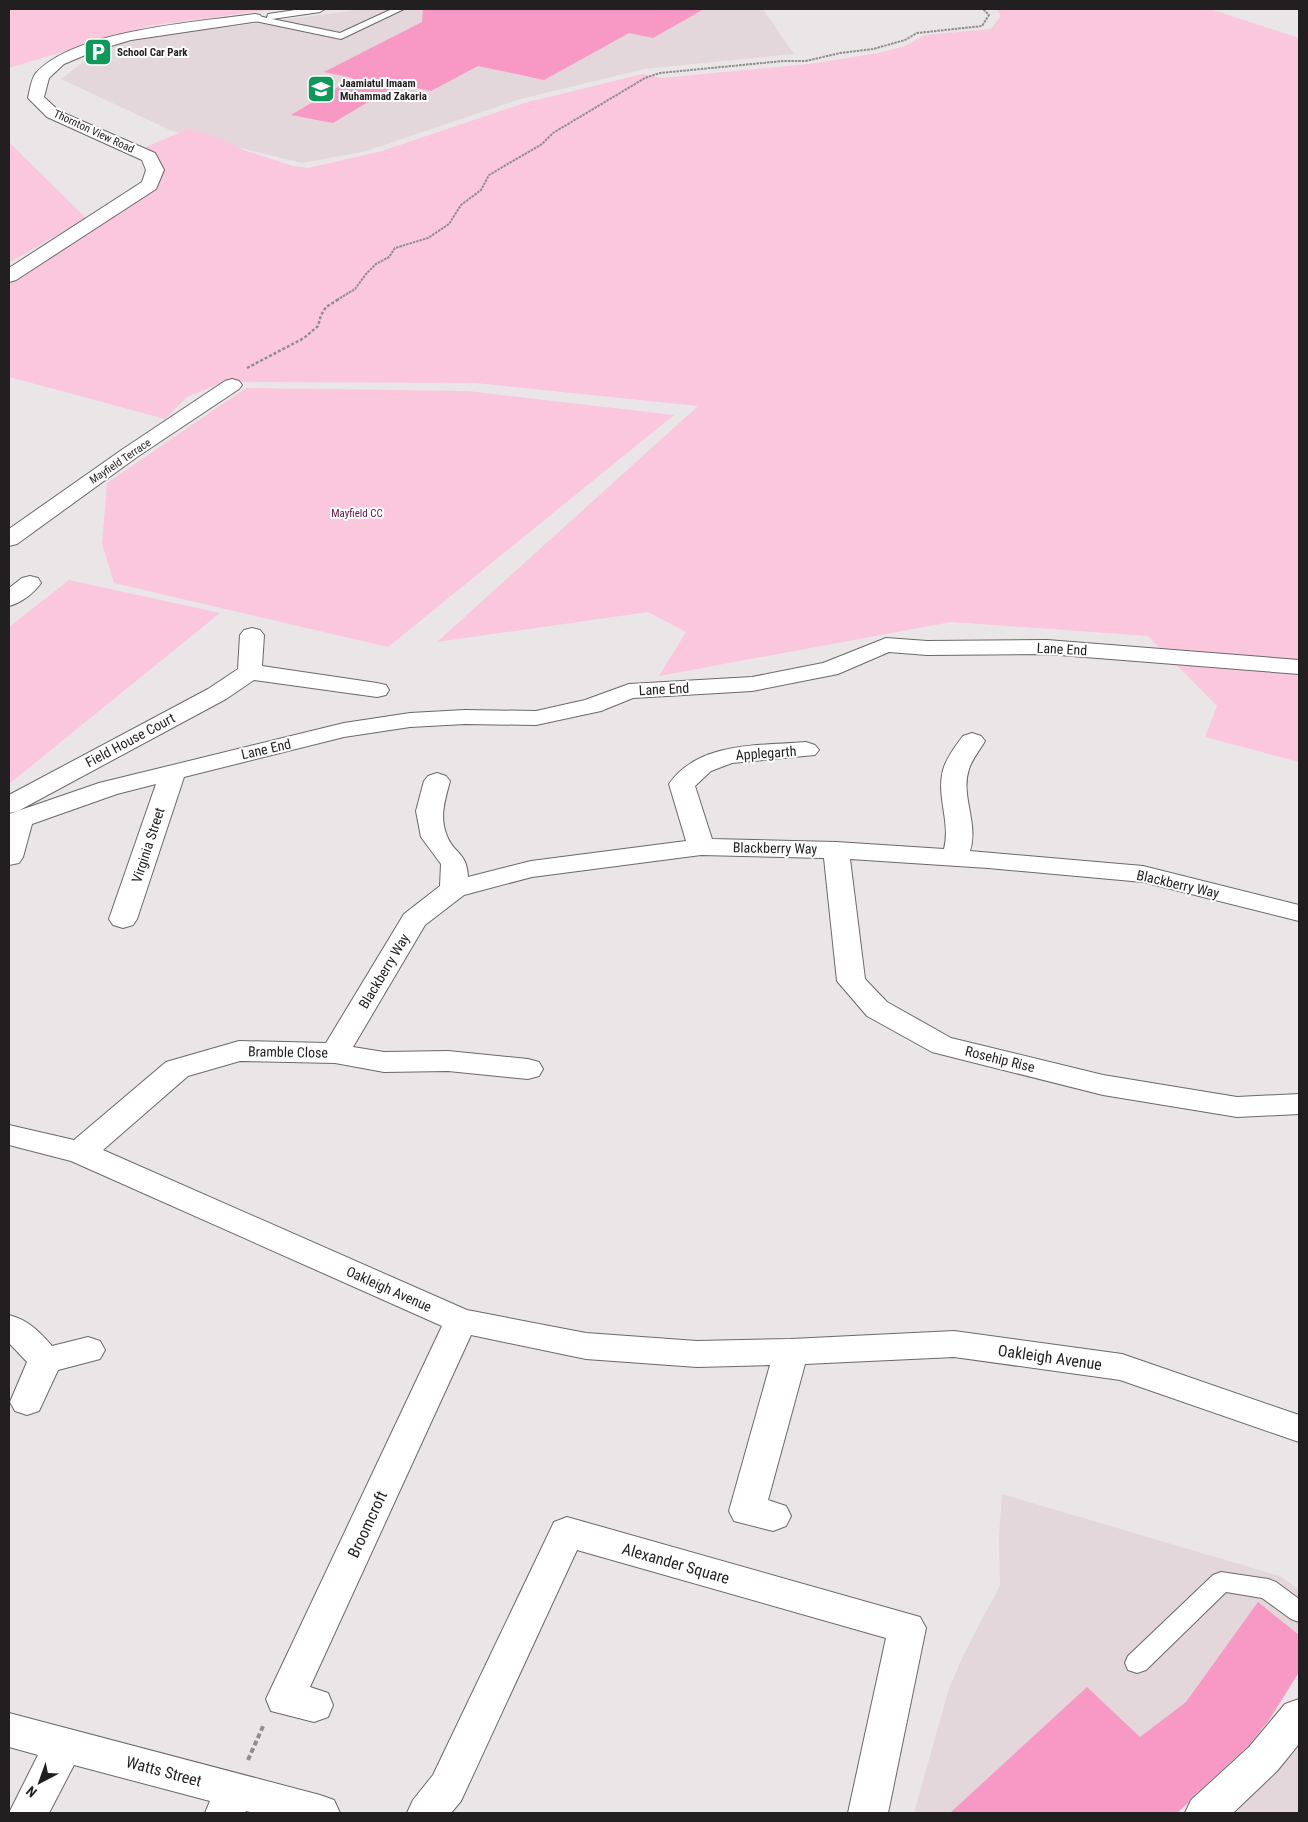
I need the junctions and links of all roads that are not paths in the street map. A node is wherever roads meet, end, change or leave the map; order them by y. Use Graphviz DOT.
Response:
graph roads {
  1 [pos="320,9"];
  2 [pos="399,9"];
  3 [pos="255,18"];
  4 [pos="9,276"];
  5 [pos="232,385"];
  6 [pos="9,539"];
  7 [pos="30,583"];
  8 [pos="9,599"];
  9 [pos="252,635"];
  10 [pos="1299,667"];
  11 [pos="250,672"];
  12 [pos="377,690"];
  13 [pos="972,740"];
  14 [pos="806,750"];
  15 [pos="173,771"];
  16 [pos="437,781"];
  17 [pos="12,816"];
  18 [pos="701,847"];
  19 [pos="836,850"];
  20 [pos="10,857"];
  21 [pos="954,858"];
  22 [pos="454,889"];
  23 [pos="1299,913"];
  24 [pos="123,919"];
  25 [pos="335,1053"];
  26 [pos="528,1069"];
  27 [pos="1299,1104"];
  28 [pos="9,1135"];
  29 [pos="80,1152"];
  30 [pos="461,1321"];
  31 [pos="9,1327"];
  32 [pos="88,1350"];
  33 [pos="791,1352"];
  34 [pos="44,1360"];
  35 [pos="28,1402"];
  36 [pos="1299,1429"];
  37 [pos="773,1516"];
  38 [pos="1299,1612"];
  39 [pos="1137,1664"];
  40 [pos="300,1702"];
  41 [pos="1299,1716"];
  42 [pos="9,1730"];
  43 [pos="64,1744"];
  44 [pos="230,1802"];
  45 [pos="28,1813"];
  46 [pos="320,1813"];
  47 [pos="427,1813"];
  48 [pos="868,1813"];
  49 [pos="1204,1813"];
  1 -- 3 [label="lane, Thornton View Road"];
  2 -- 3 [label="lane"];
  3 -- 4 [label="street, Thornton View Road"];
  5 -- 6 [label="street, Mayfield Terrace"];
  7 -- 8 [label="street"];
  9 -- 11 [label="street"];
  10 -- 15 [label="street, Lane End"];
  11 -- 12 [label="street"];
  11 -- 17 [label="street, Field House Court"];
  13 -- 21 [label="street"];
  14 -- 18 [label="street, Applegarth"];
  15 -- 17 [label="street, Lane End"];
  15 -- 24 [label="street, Virginia Street"];
  16 -- 22 [label="street"];
  17 -- 20 [label="street"];
  18 -- 19 [label="street, Blackberry Way"];
  18 -- 22 [label="street, Blackberry Way"];
  19 -- 21 [label="street, Blackberry Way"];
  19 -- 27 [label="street, Rosehip Rise"];
  21 -- 23 [label="street, Blackberry Way"];
  22 -- 25 [label="street, Blackberry Way"];
  25 -- 26 [label="street, Bramble Close"];
  25 -- 29 [label="street, Bramble Close"];
  28 -- 29 [label="street, Oakleigh Avenue"];
  29 -- 30 [label="street, Oakleigh Avenue"];
  30 -- 33 [label="street, Oakleigh Avenue"];
  30 -- 40 [label="street, Broomcroft"];
  31 -- 34 [label="street"];
  32 -- 34 [label="street"];
  33 -- 36 [label="street, Oakleigh Avenue"];
  33 -- 37 [label="street"];
  34 -- 35 [label="street"];
  38 -- 39 [label="lane"];
  41 -- 49 [label="street"];
  42 -- 43 [label="street, Watts Street"];
  43 -- 44 [label="street, Watts Street"];
  43 -- 45 [label="street"];
  44 -- 46 [label="street, Watts Street"];
  47 -- 48 [label="street, Alexander Square"];
}
